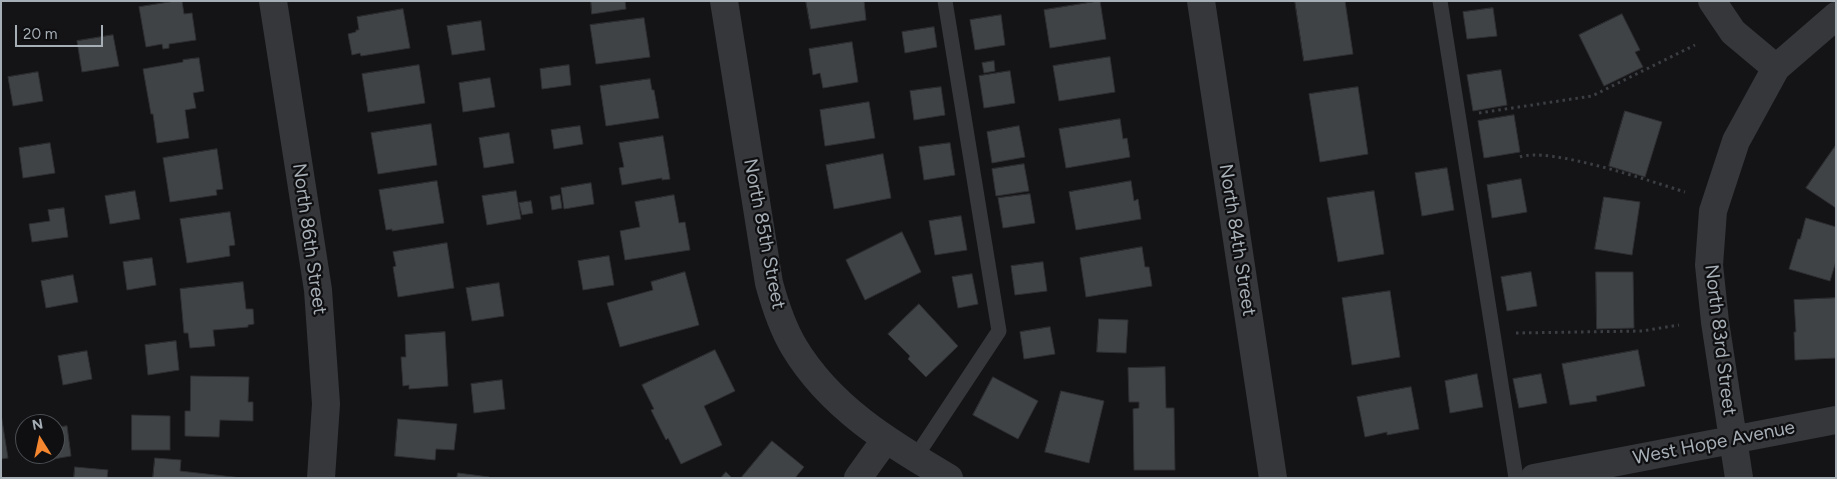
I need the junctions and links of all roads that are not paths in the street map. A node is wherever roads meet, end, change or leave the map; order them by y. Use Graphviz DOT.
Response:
graph roads {
  1 [pos="273,1"];
  2 [pos="724,1"];
  3 [pos="945,1"];
  4 [pos="1200,1"];
  5 [pos="1440,1"];
  6 [pos="1712,1"];
  7 [pos="1836,16"];
  8 [pos="1776,68"];
  9 [pos="1836,420"];
  10 [pos="1733,438"];
  11 [pos="886,439"];
  12 [pos="914,458"];
  13 [pos="321,478"];
  14 [pos="858,478"];
  15 [pos="949,478"];
  16 [pos="1273,478"];
  17 [pos="1516,478"];
  18 [pos="1534,478"];
  19 [pos="1739,478"];
  1 -- 13 [label="street, North 86th Street"];
  2 -- 11 [label="street, North 85th Street"];
  3 -- 12 [label="lane"];
  4 -- 16 [label="street, North 84th Street"];
  5 -- 17 [label="lane"];
  6 -- 8 [label="street"];
  7 -- 8 [label="street"];
  8 -- 10 [label="street, North 83rd Street"];
  9 -- 10 [label="street, West Hope Avenue"];
  10 -- 18 [label="street, West Hope Avenue"];
  10 -- 19 [label="street, North 83rd Street"];
  11 -- 12 [label="street"];
  11 -- 14 [label="street"];
  12 -- 15 [label="street"];
}
